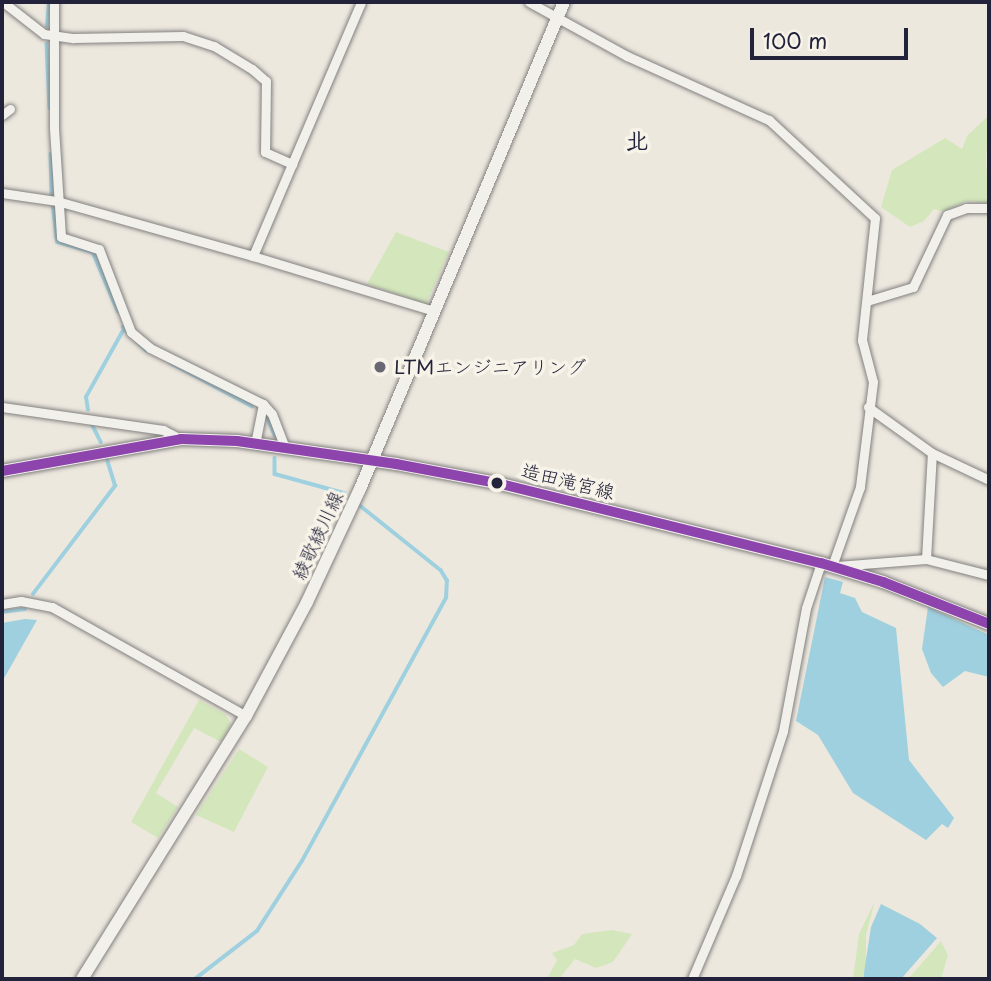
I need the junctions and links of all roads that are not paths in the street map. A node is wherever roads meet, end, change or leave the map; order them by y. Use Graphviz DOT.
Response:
graph roads {
  1 [pos="3,2"];
  2 [pos="54,2"];
  3 [pos="361,2"];
  4 [pos="529,2"];
  5 [pos="564,2"];
  6 [pos="556,18"];
  7 [pos="52,36"];
  8 [pos="292,164"];
  9 [pos="2,193"];
  10 [pos="57,201"];
  11 [pos="989,208"];
  12 [pos="253,256"];
  13 [pos="867,301"];
  14 [pos="434,311"];
  15 [pos="263,404"];
  16 [pos="2,407"];
  17 [pos="868,407"];
  18 [pos="181,439"];
  19 [pos="255,444"];
  20 [pos="285,448"];
  21 [pos="932,453"];
  22 [pos="371,461"];
  23 [pos="2,471"];
  24 [pos="989,480"];
  25 [pos="926,559"];
  26 [pos="826,565"];
  27 [pos="989,575"];
  28 [pos="2,604"];
  29 [pos="989,624"];
  30 [pos="246,716"];
  31 [pos="82,979"];
  32 [pos="692,979"];
  1 -- 7 [label="street"];
  2 -- 7 [label="street"];
  3 -- 8 [label="street"];
  4 -- 6 [label="street"];
  5 -- 6 [label="main road, 綾歌綾川線"];
  6 -- 13 [label="street"];
  6 -- 14 [label="main road, 綾歌綾川線"];
  7 -- 8 [label="street"];
  7 -- 10 [label="street"];
  8 -- 12 [label="street"];
  9 -- 10 [label="street"];
  10 -- 12 [label="street"];
  10 -- 15 [label="street"];
  11 -- 13 [label="street"];
  12 -- 14 [label="street"];
  13 -- 17 [label="street"];
  14 -- 22 [label="main road, 綾歌綾川線"];
  15 -- 19 [label="street"];
  15 -- 20 [label="street"];
  16 -- 18 [label="street"];
  17 -- 21 [label="street"];
  17 -- 26 [label="street"];
  18 -- 19 [label="main road, 造田滝宮線"];
  18 -- 23 [label="main road, 造田滝宮線"];
  19 -- 20 [label="main road, 造田滝宮線"];
  20 -- 22 [label="main road, 造田滝宮線"];
  21 -- 24 [label="street"];
  21 -- 25 [label="street"];
  22 -- 26 [label="main road, 造田滝宮線"];
  22 -- 30 [label="main road, 綾歌綾川線"];
  25 -- 26 [label="street"];
  25 -- 27 [label="street"];
  26 -- 29 [label="main road, 造田滝宮線"];
  26 -- 32 [label="street"];
  28 -- 30 [label="street"];
  30 -- 31 [label="main road, 綾歌綾川線"];
}
